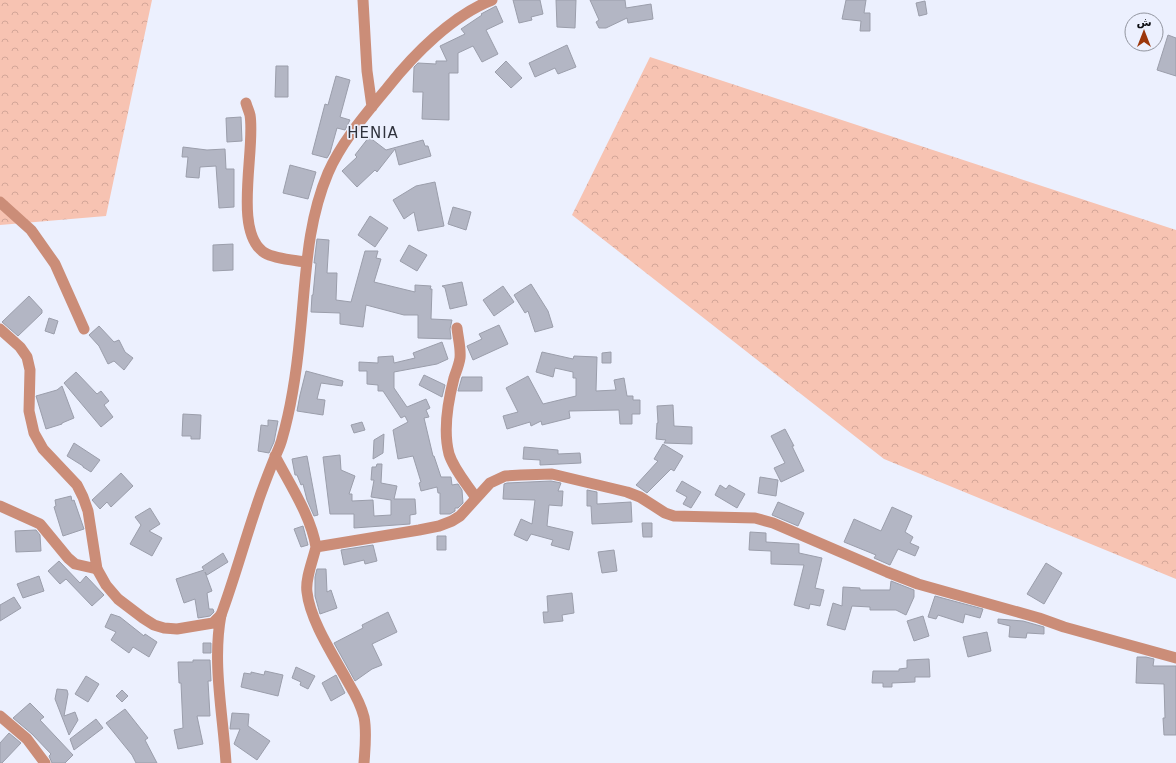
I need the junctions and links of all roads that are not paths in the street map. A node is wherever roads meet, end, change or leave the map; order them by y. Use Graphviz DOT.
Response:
graph roads {
  1 [pos="364,0"];
  2 [pos="492,0"];
  3 [pos="246,104"];
  4 [pos="372,107"];
  5 [pos="0,202"];
  6 [pos="306,262"];
  7 [pos="457,328"];
  8 [pos="0,329"];
  9 [pos="84,329"];
  10 [pos="275,456"];
  11 [pos="476,498"];
  12 [pos="0,506"];
  13 [pos="316,547"];
  14 [pos="96,569"];
  15 [pos="221,615"];
  16 [pos="1176,658"];
  17 [pos="0,716"];
  18 [pos="45,763"];
  19 [pos="226,763"];
  20 [pos="364,763"];
  1 -- 4 [label="street"];
  2 -- 4 [label="street"];
  3 -- 6 [label="street"];
  4 -- 6 [label="street"];
  5 -- 9 [label="street"];
  6 -- 10 [label="street"];
  7 -- 11 [label="street"];
  8 -- 14 [label="street"];
  10 -- 13 [label="street"];
  10 -- 15 [label="street"];
  11 -- 13 [label="street"];
  11 -- 16 [label="street"];
  12 -- 14 [label="street"];
  13 -- 20 [label="street"];
  14 -- 15 [label="street"];
  15 -- 19 [label="street"];
  17 -- 18 [label="street"];
}
